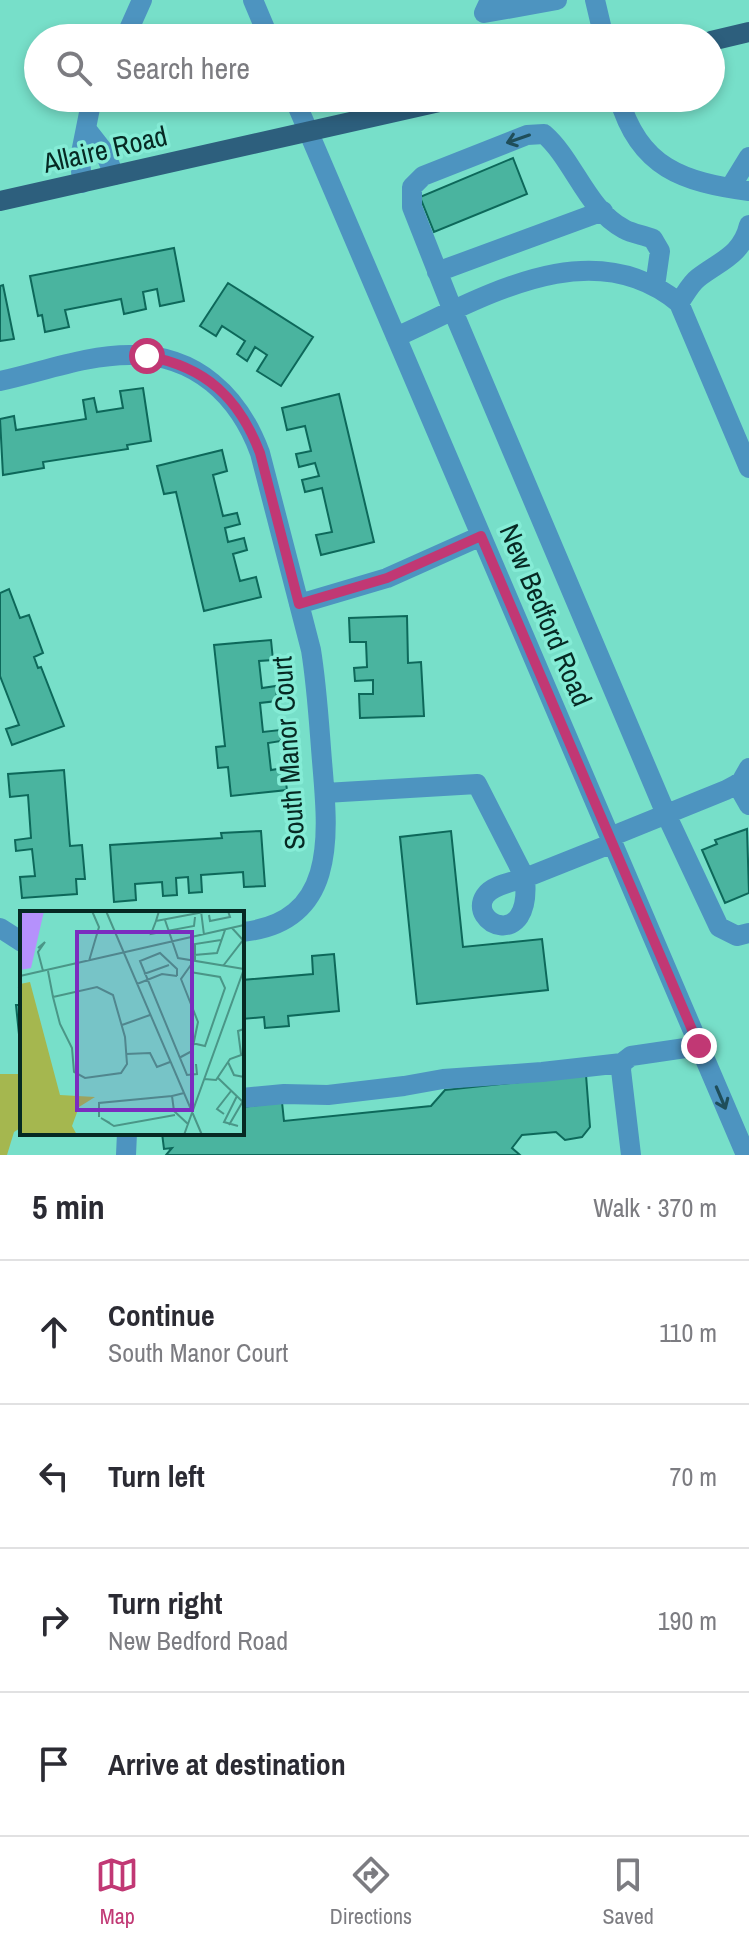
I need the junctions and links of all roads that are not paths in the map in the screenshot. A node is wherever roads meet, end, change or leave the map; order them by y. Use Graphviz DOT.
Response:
graph roads {
  1 [pos="142,0"];
  2 [pos="253,0"];
  3 [pos="490,0"];
  4 [pos="557,0"];
  5 [pos="595,0"];
  6 [pos="131,24"];
  7 [pos="263,24"];
  8 [pos="601,24"];
  9 [pos="746,38"];
  10 [pos="725,40"];
  11 [pos="90,112"];
  12 [pos="300,112"];
  13 [pos="396,112"];
  14 [pos="625,112"];
  15 [pos="87,130"];
  16 [pos="309,132"];
  17 [pos="749,157"];
  18 [pos="114,175"];
  19 [pos="82,183"];
  20 [pos="739,190"];
  21 [pos="0,201"];
  22 [pos="597,204"];
  23 [pos="749,225"];
  24 [pos="739,258"];
  25 [pos="435,265"];
  26 [pos="655,286"];
  27 [pos="679,303"];
  28 [pos="453,311"];
  29 [pos="396,337"];
  30 [pos="0,381"];
  31 [pos="749,468"];
  32 [pos="481,536"];
  33 [pos="299,604"];
  34 [pos="746,775"];
  35 [pos="325,793"];
  36 [pos="749,805"];
  37 [pos="666,814"];
  38 [pos="612,840"];
  39 [pos="0,928"];
  40 [pos="244,932"];
  41 [pos="743,934"];
  42 [pos="20,941"];
  43 [pos="698,1043"];
  44 [pos="622,1063"];
  45 [pos="244,1098"];
  46 [pos="127,1135"];
  47 [pos="126,1155"];
  48 [pos="631,1155"];
  49 [pos="746,1155"];
  1 -- 6 [label="street"];
  2 -- 7 [label="street"];
  3 -- 4 [label="street"];
  5 -- 8 [label="street"];
  9 -- 10 [label="main road"];
  11 -- 15 [label="street"];
  12 -- 16 [label="street, New Bedford Road"];
  13 -- 16 [label="main road, Allaire Road"];
  14 -- 20 [label="street"];
  15 -- 18 [label="street"];
  15 -- 19 [label="street"];
  16 -- 18 [label="main road, Allaire Road"];
  16 -- 29 [label="street, New Bedford Road"];
  17 -- 20 [label="street"];
  18 -- 19 [label="main road, Allaire Road"];
  19 -- 21 [label="main road, Allaire Road"];
  22 -- 25 [label="street"];
  22 -- 25 [label="street, one-way"];
  22 -- 26 [label="street"];
  23 -- 24 [label="street"];
  24 -- 27 [label="street"];
  25 -- 28 [label="street"];
  26 -- 27 [label="street"];
  26 -- 28 [label="street"];
  27 -- 31 [label="street"];
  28 -- 29 [label="street"];
  28 -- 37 [label="street"];
  29 -- 32 [label="street, New Bedford Road"];
  30 -- 33 [label="street, South Manor Court"];
  32 -- 33 [label="street"];
  32 -- 38 [label="street, New Bedford Road"];
  33 -- 35 [label="street, South Manor Court"];
  34 -- 36 [label="street"];
  34 -- 37 [label="street"];
  35 -- 38 [label="street"];
  35 -- 40 [label="street, South Manor Court"];
  37 -- 38 [label="street"];
  37 -- 41 [label="street"];
  38 -- 43 [label="street, New Bedford Road"];
  39 -- 42 [label="street"];
  43 -- 44 [label="street"];
  43 -- 49 [label="street, New Bedford Road, one-way"];
  44 -- 45 [label="street"];
  44 -- 48 [label="street"];
  46 -- 47 [label="street"];
}
